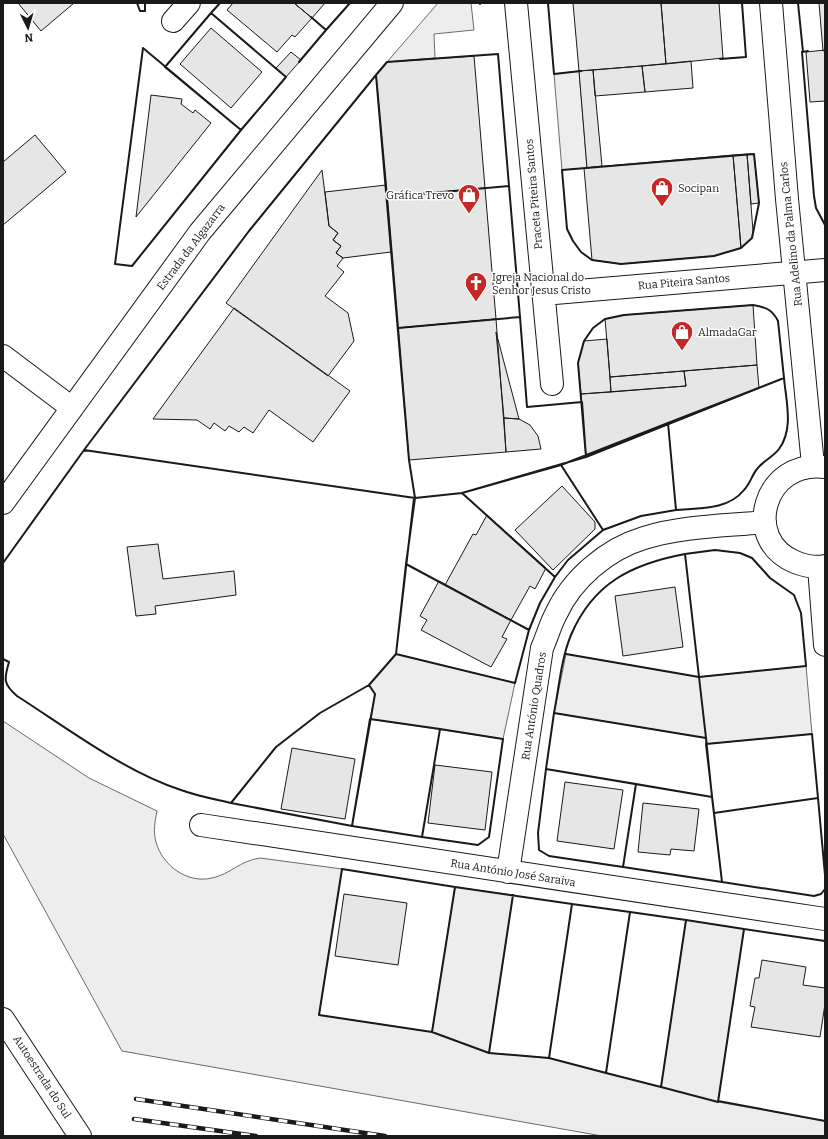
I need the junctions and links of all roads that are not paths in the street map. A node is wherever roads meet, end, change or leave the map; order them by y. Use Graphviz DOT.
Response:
graph roads {
  1 [pos="189,3"];
  2 [pos="392,3"];
  3 [pos="516,3"];
  4 [pos="771,3"];
  5 [pos="172,21"];
  6 [pos="825,270"];
  7 [pos="795,273"];
  8 [pos="543,294"];
  9 [pos="3,356"];
  10 [pos="552,384"];
  11 [pos="72,408"];
  12 [pos="819,466"];
  13 [pos="3,503"];
  14 [pos="765,522"];
  15 [pos="822,566"];
  16 [pos="825,645"];
  17 [pos="201,826"];
  18 [pos="508,872"];
  19 [pos="825,919"];
  20 [pos="3,1018"];
  21 [pos="80,1136"];
  1 -- 5 [label="main road"];
  2 -- 11 [label="main road, Estrada da Algazarra"];
  3 -- 8 [label="main road, Praceta Piteira Santos"];
  4 -- 7 [label="main road, Rua Adelino da Palma Carlos"];
  6 -- 7 [label="main road, Rua Piteira Santos"];
  7 -- 8 [label="main road, Rua Piteira Santos"];
  7 -- 12 [label="main road, Rua Adelino da Palma Carlos"];
  8 -- 10 [label="main road, Praceta Piteira Santos"];
  9 -- 11 [label="main road"];
  11 -- 13 [label="main road, Estrada da Algazarra"];
  12 -- 14 [label="main road, Rua Adelino da Palma Carlos"];
  14 -- 15 [label="main road, Rua Adelino da Palma Carlos"];
  14 -- 18 [label="main road, Rua António Quadros"];
  15 -- 16 [label="main road, Rua Adelino da Palma Carlos"];
  17 -- 18 [label="main road, Rua António José Saraiva"];
  18 -- 19 [label="main road, Rua António José Saraiva"];
  20 -- 21 [label="main road, Autoestrada do Sul"];
}
